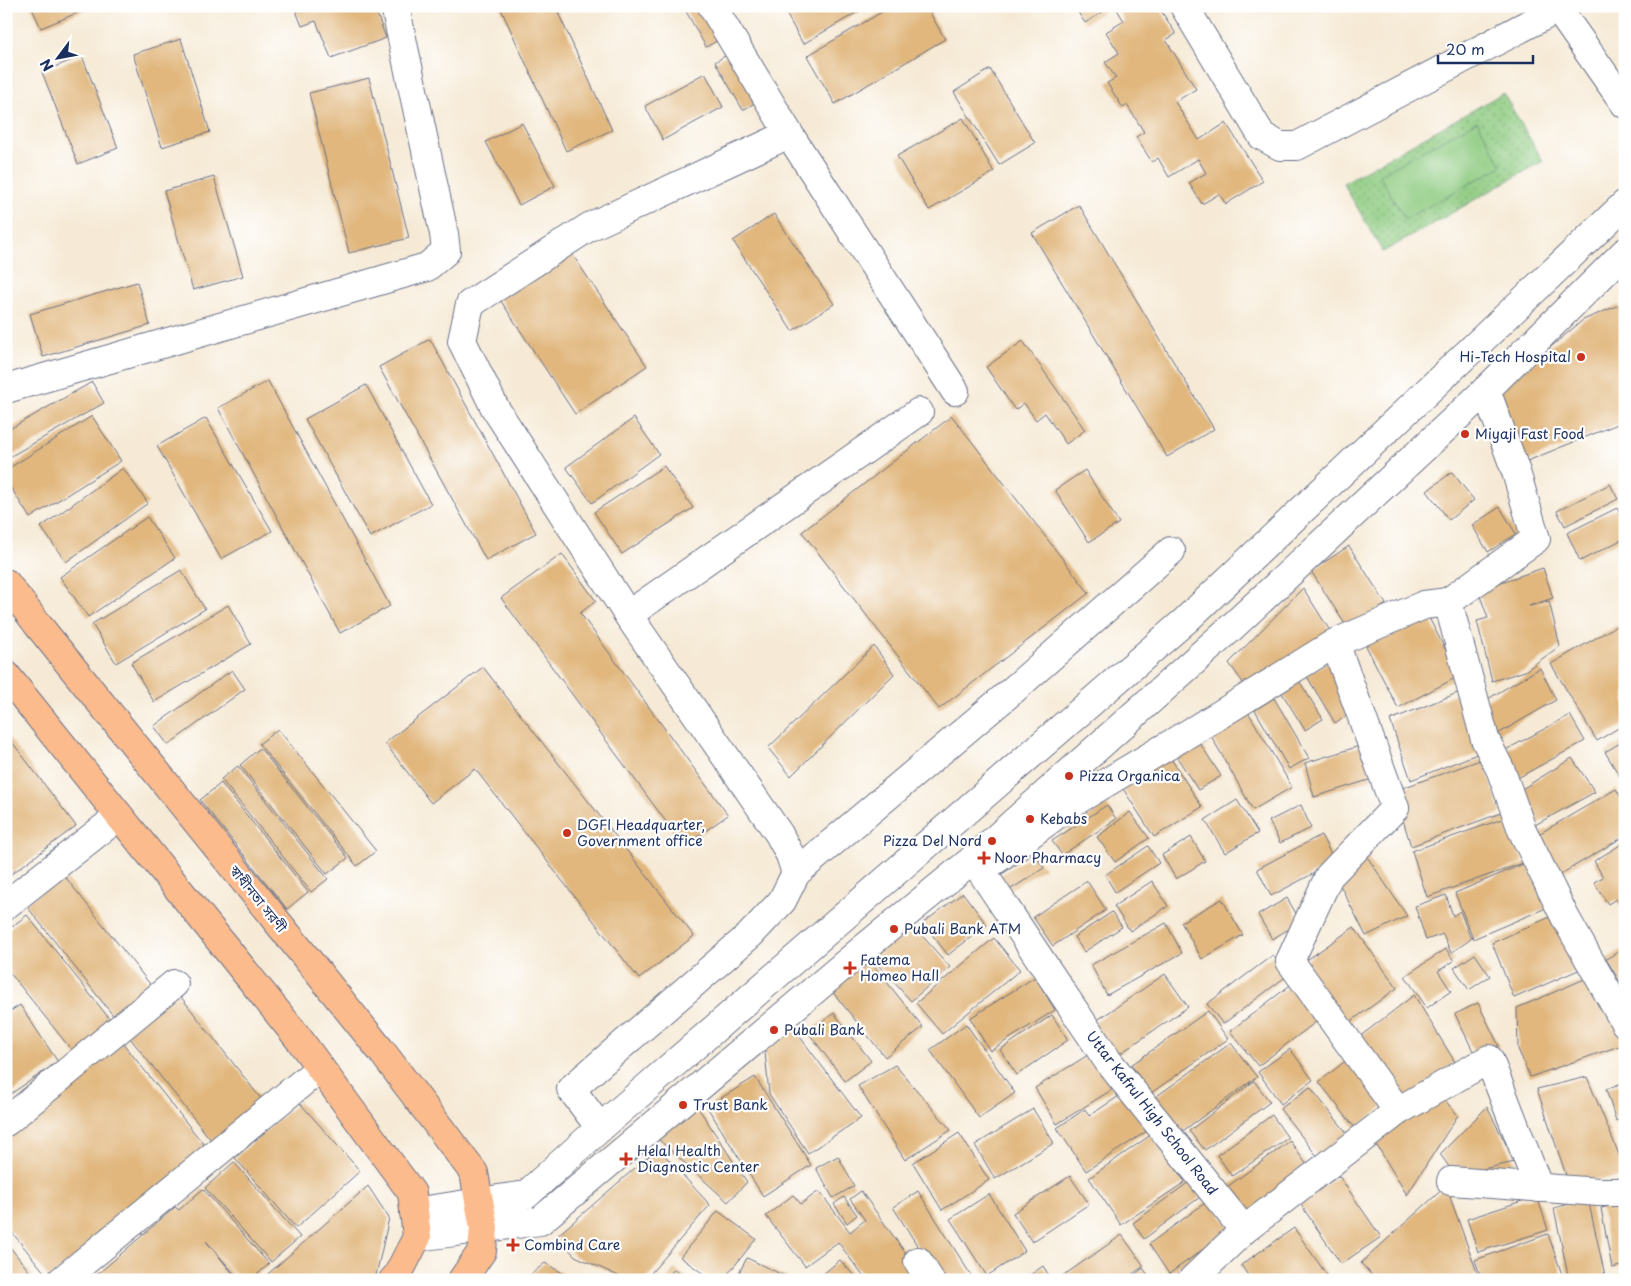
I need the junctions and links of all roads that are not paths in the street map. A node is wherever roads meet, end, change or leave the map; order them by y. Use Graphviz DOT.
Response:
graph roads {
  1 [pos="395,6"];
  2 [pos="712,6"];
  3 [pos="1184,6"];
  4 [pos="1559,7"];
  5 [pos="1625,104"];
  6 [pos="789,134"];
  7 [pos="1625,204"];
  8 [pos="1625,252"];
  9 [pos="6,389"];
  10 [pos="1486,390"];
  11 [pos="955,391"];
  12 [pos="919,412"];
  13 [pos="1171,551"];
  14 [pos="6,583"];
  15 [pos="1448,602"];
  16 [pos="628,614"];
  17 [pos="1335,642"];
  18 [pos="6,675"];
  19 [pos="119,816"];
  20 [pos="977,865"];
  21 [pos="796,873"];
  22 [pos="6,905"];
  23 [pos="174,984"];
  24 [pos="1625,1023"];
  25 [pos="320,1068"];
  26 [pos="1398,1112"];
  27 [pos="6,1122"];
  28 [pos="600,1128"];
  29 [pos="1451,1181"];
  30 [pos="1539,1188"];
  31 [pos="1625,1192"];
  32 [pos="479,1202"];
  33 [pos="414,1214"];
  34 [pos="484,1228"];
  35 [pos="1244,1230"];
  36 [pos="62,1280"];
  37 [pos="394,1280"];
  38 [pos="462,1280"];
  39 [pos="1192,1280"];
  1 -- 9 [label="street"];
  2 -- 6 [label="street"];
  3 -- 4 [label="street"];
  4 -- 5 [label="street"];
  6 -- 11 [label="street"];
  6 -- 16 [label="street"];
  7 -- 28 [label="street"];
  8 -- 10 [label="street"];
  10 -- 15 [label="street"];
  10 -- 20 [label="street"];
  12 -- 16 [label="street"];
  13 -- 21 [label="street"];
  14 -- 32 [label="main road, স্বাধীনতা সরণী"];
  15 -- 17 [label="street"];
  15 -- 24 [label="street"];
  16 -- 21 [label="street"];
  17 -- 20 [label="street"];
  17 -- 26 [label="street"];
  18 -- 19 [label="main road"];
  19 -- 22 [label="street"];
  19 -- 25 [label="main road"];
  20 -- 34 [label="street"];
  20 -- 35 [label="street, Uttar Kafrul High School Road"];
  21 -- 28 [label="street"];
  23 -- 27 [label="street"];
  25 -- 33 [label="main road"];
  25 -- 36 [label="street"];
  26 -- 30 [label="street"];
  26 -- 35 [label="street"];
  28 -- 32 [label="street"];
  29 -- 30 [label="street"];
  30 -- 31 [label="street"];
  32 -- 33 [label="street"];
  32 -- 34 [label="main road, স্বাধীনতা সরণী"];
  33 -- 34 [label="street"];
  33 -- 37 [label="main road"];
  34 -- 38 [label="main road, স্বাধীনতা সরণী"];
  35 -- 39 [label="street"];
}
